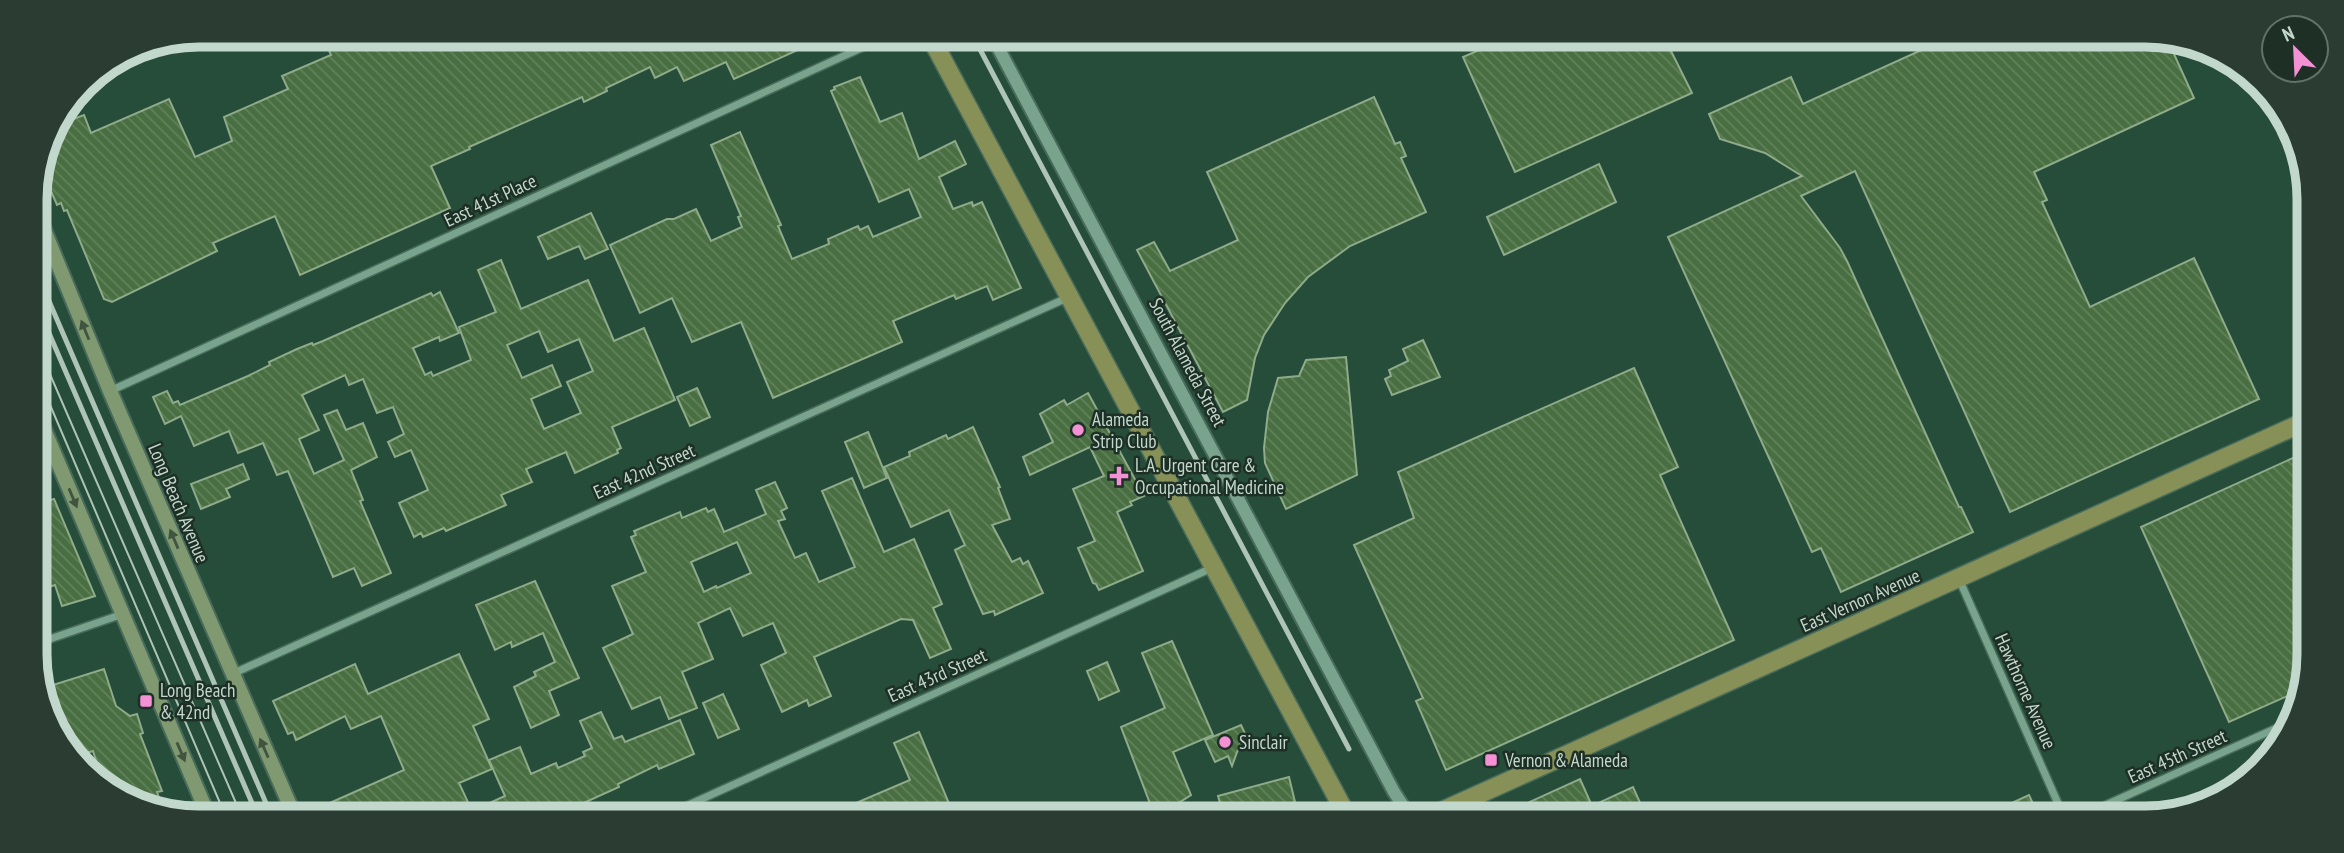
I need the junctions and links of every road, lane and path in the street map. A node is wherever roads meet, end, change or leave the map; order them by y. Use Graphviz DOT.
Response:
graph roads {
  1 [pos="862,48"];
  2 [pos="936,48"];
  3 [pos="997,48"];
  4 [pos="48,237"];
  5 [pos="1069,297"];
  6 [pos="110,391"];
  7 [pos="2297,425"];
  8 [pos="47,437"];
  9 [pos="1214,567"];
  10 [pos="1959,578"];
  11 [pos="123,614"];
  12 [pos="47,640"];
  13 [pos="231,674"];
  14 [pos="2277,728"];
  15 [pos="1341,805"];
  16 [pos="1403,805"];
  17 [pos="1454,805"];
  18 [pos="2059,805"];
  19 [pos="2106,805"];
  20 [pos="204,806"];
  21 [pos="290,806"];
  22 [pos="687,806"];
  1 -- 6 [label="street, East 41st Place"];
  2 -- 5 [label="main road"];
  3 -- 16 [label="street, South Alameda Street"];
  6 -- 4 [label="main road, Long Beach Avenue, one-way"];
  5 -- 9 [label="main road"];
  5 -- 13 [label="street, East 42nd Street"];
  13 -- 6 [label="main road, Long Beach Avenue, one-way"];
  7 -- 10 [label="main road, East Vernon Avenue"];
  8 -- 11 [label="main road, one-way"];
  9 -- 15 [label="main road"];
  9 -- 22 [label="street, East 43rd Street"];
  10 -- 17 [label="main road, East Vernon Avenue"];
  10 -- 18 [label="street, Hawthorne Avenue"];
  11 -- 12 [label="street"];
  11 -- 20 [label="main road, one-way"];
  21 -- 13 [label="main road, Long Beach Avenue, one-way"];
  14 -- 19 [label="street, East 45th Street"];
}
